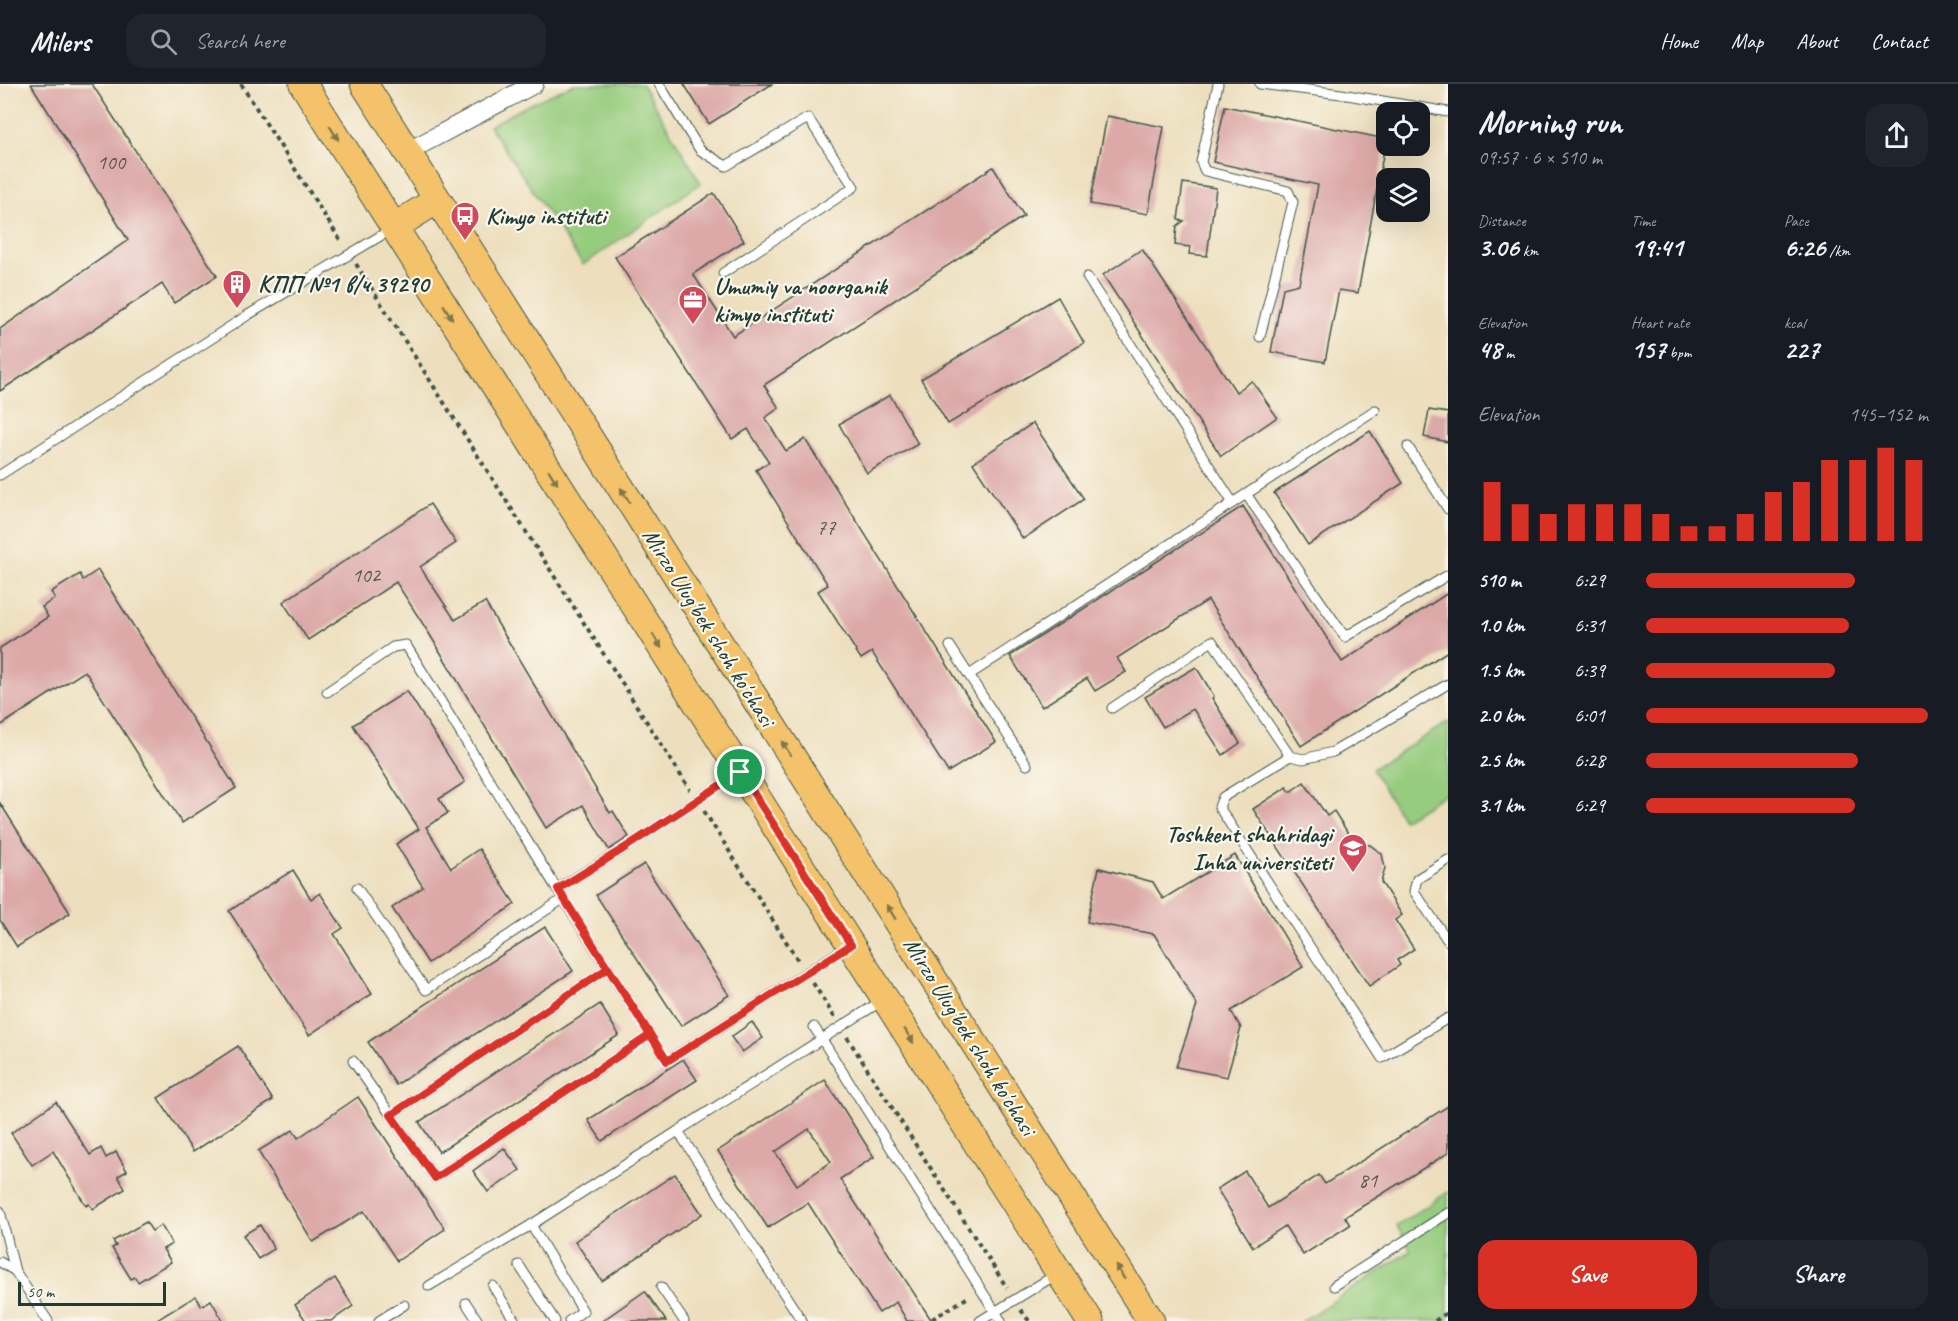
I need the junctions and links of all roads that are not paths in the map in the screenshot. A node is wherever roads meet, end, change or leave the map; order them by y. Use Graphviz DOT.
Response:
graph roads {
  1 [pos="303,84"];
  2 [pos="364,84"];
  3 [pos="534,84"];
  4 [pos="659,84"];
  5 [pos="1218,84"];
  6 [pos="1260,84"];
  7 [pos="1448,112"];
  8 [pos="407,152"];
  9 [pos="437,200"];
  10 [pos="394,228"];
  11 [pos="723,273"];
  12 [pos="1087,277"];
  13 [pos="1260,338"];
  14 [pos="1375,410"];
  15 [pos="1408,447"];
  16 [pos="0,475"];
  17 [pos="1246,494"];
  18 [pos="1233,503"];
  19 [pos="1448,509"];
  20 [pos="1448,575"];
  21 [pos="950,646"];
  22 [pos="969,675"];
  23 [pos="1448,684"];
  24 [pos="327,692"];
  25 [pos="1112,708"];
  26 [pos="1290,756"];
  27 [pos="1027,765"];
  28 [pos="740,772"];
  29 [pos="1448,860"];
  30 [pos="357,888"];
  31 [pos="558,889"];
  32 [pos="563,899"];
  33 [pos="1448,941"];
  34 [pos="851,945"];
  35 [pos="608,968"];
  36 [pos="885,999"];
  37 [pos="1448,1018"];
  38 [pos="814,1027"];
  39 [pos="650,1035"];
  40 [pos="353,1060"];
  41 [pos="391,1115"];
  42 [pos="678,1131"];
  43 [pos="0,1210"];
  44 [pos="1448,1213"];
  45 [pos="531,1225"];
  46 [pos="0,1262"];
  47 [pos="519,1265"];
  48 [pos="15,1271"];
  49 [pos="1059,1273"];
  50 [pos="429,1286"];
  51 [pos="493,1286"];
  52 [pos="1334,1286"];
  53 [pos="661,1287"];
  54 [pos="466,1302"];
  55 [pos="404,1305"];
  56 [pos="995,1312"];
  57 [pos="48,1321"];
  58 [pos="379,1321"];
  59 [pos="478,1321"];
  60 [pos="515,1321"];
  61 [pos="555,1321"];
  62 [pos="569,1321"];
  63 [pos="684,1321"];
  64 [pos="802,1321"];
  65 [pos="980,1321"];
  66 [pos="1001,1321"];
  67 [pos="1090,1321"];
  68 [pos="1152,1321"];
  1 -- 10 [label="main road, Mirzo Ulug'bek shoh ko'chasi, one-way"];
  2 -- 8 [label="main road, Mirzo Ulug'bek shoh ko'chasi"];
  3 -- 8 [label="street"];
  4 -- 11 [label="lane"];
  5 -- 13 [label="lane"];
  6 -- 7 [label="lane"];
  8 -- 9 [label="main road, Mirzo Ulug'bek shoh ko'chasi"];
  9 -- 10 [label="main road"];
  68 -- 9 [label="main road, Mirzo Ulug'bek shoh ko'chasi, one-way"];
  10 -- 16 [label="lane"];
  10 -- 28 [label="main road, Mirzo Ulug'bek shoh ko'chasi, one-way"];
  12 -- 18 [label="lane"];
  14 -- 17 [label="lane"];
  15 -- 19 [label="lane"];
  17 -- 18 [label="lane"];
  17 -- 20 [label="lane"];
  18 -- 22 [label="lane"];
  21 -- 22 [label="lane"];
  22 -- 27 [label="lane"];
  23 -- 26 [label="lane"];
  24 -- 31 [label="lane"];
  25 -- 26 [label="lane"];
  26 -- 37 [label="lane"];
  28 -- 31 [label="lane"];
  28 -- 34 [label="main road, Mirzo Ulug'bek shoh ko'chasi"];
  29 -- 33 [label="lane"];
  30 -- 32 [label="lane"];
  31 -- 32 [label="lane"];
  32 -- 35 [label="lane"];
  34 -- 36 [label="main road, Mirzo Ulug'bek shoh ko'chasi"];
  34 -- 39 [label="lane"];
  35 -- 39 [label="lane"];
  35 -- 41 [label="lane"];
  36 -- 42 [label="lane"];
  36 -- 49 [label="main road, Mirzo Ulug'bek shoh ko'chasi, one-way"];
  38 -- 56 [label="lane"];
  39 -- 41 [label="lane"];
  40 -- 41 [label="lane"];
  42 -- 45 [label="lane"];
  42 -- 64 [label="lane"];
  43 -- 48 [label="lane"];
  44 -- 52 [label="lane"];
  45 -- 50 [label="lane"];
  45 -- 62 [label="lane"];
  46 -- 48 [label="lane"];
  47 -- 61 [label="lane"];
  48 -- 57 [label="lane"];
  49 -- 56 [label="lane"];
  49 -- 67 [label="main road, Mirzo Ulug'bek shoh ko'chasi"];
  51 -- 60 [label="lane"];
  53 -- 63 [label="lane"];
  54 -- 59 [label="lane"];
  55 -- 58 [label="lane"];
  56 -- 65 [label="lane"];
  56 -- 66 [label="lane"];
}
